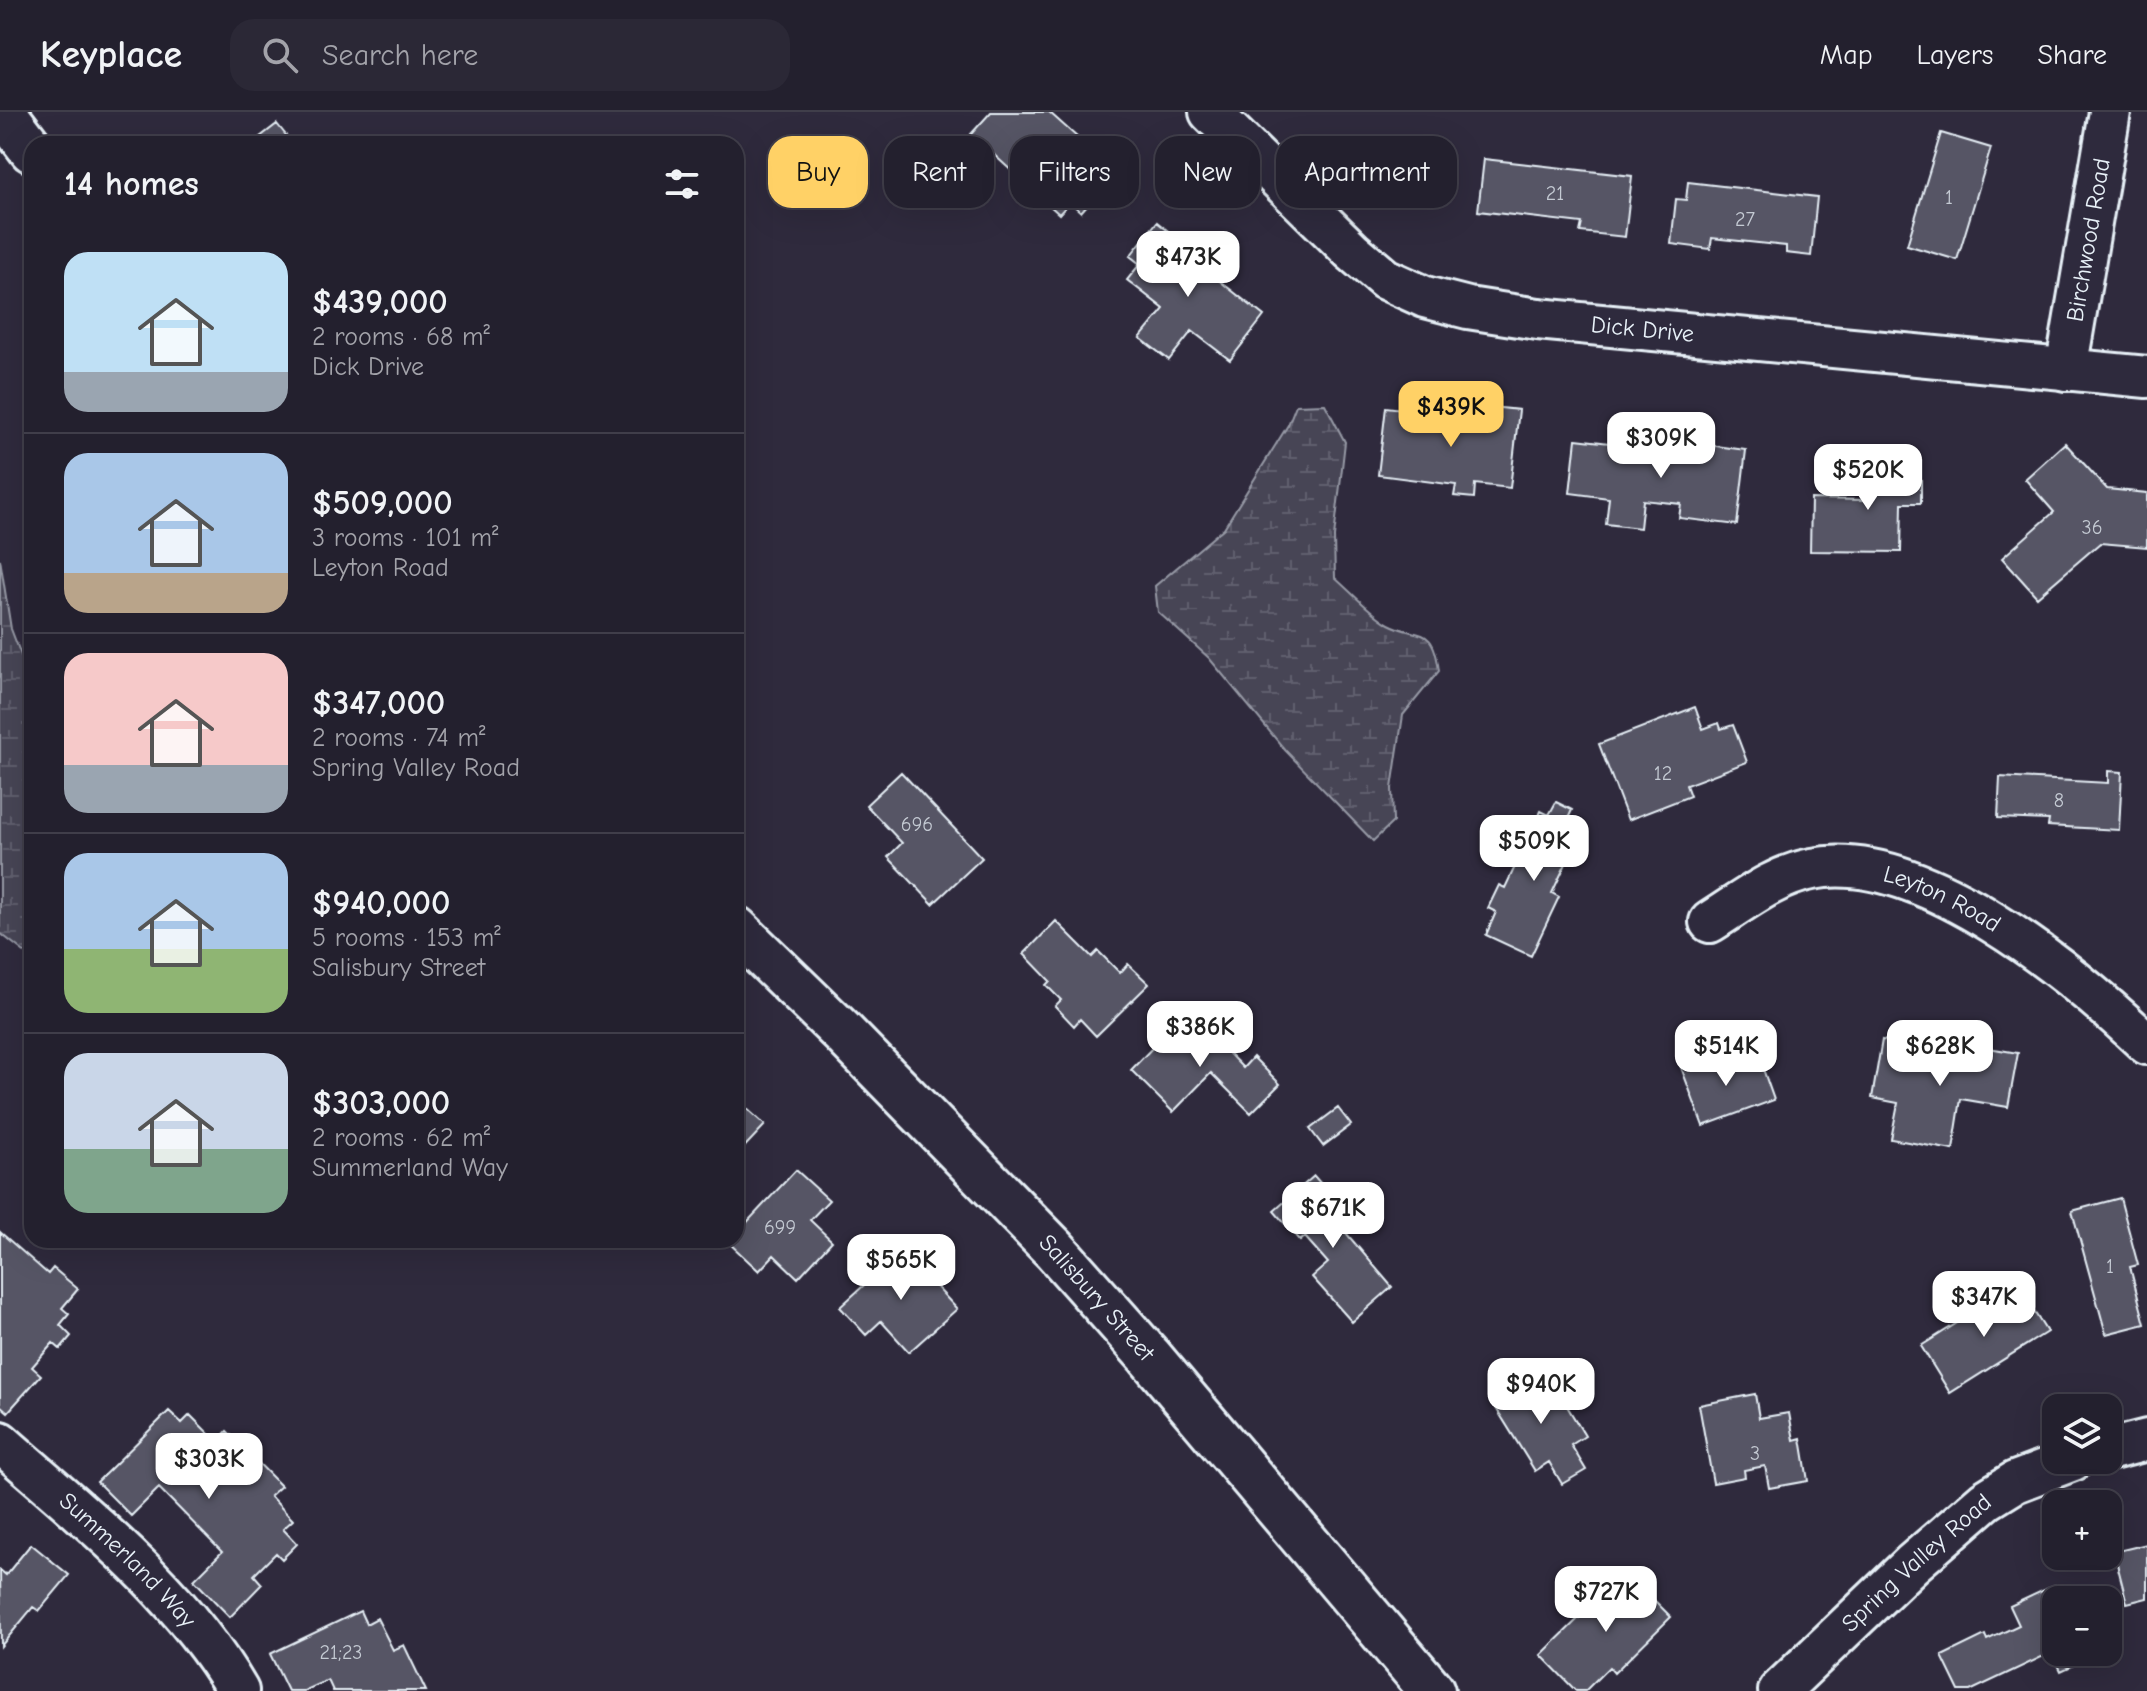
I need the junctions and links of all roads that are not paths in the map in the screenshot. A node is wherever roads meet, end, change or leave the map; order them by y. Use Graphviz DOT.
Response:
graph roads {
  1 [pos="3,112"];
  2 [pos="1210,112"];
  3 [pos="2110,112"];
  4 [pos="24,140"];
  5 [pos="2066,370"];
  6 [pos="2147,377"];
  7 [pos="1710,922"];
  8 [pos="744,937"];
  9 [pos="2147,1044"];
  10 [pos="2147,1440"];
  11 [pos="0,1442"];
  12 [pos="2122,1446"];
  13 [pos="2042,1472"];
  14 [pos="238,1691"];
  15 [pos="1432,1691"];
  16 [pos="1779,1691"];
  1 -- 4 [label="main road"];
  2 -- 5 [label="street, Dick Drive"];
  3 -- 5 [label="street, Birchwood Road"];
  5 -- 6 [label="street, Dick Drive"];
  7 -- 9 [label="street, Leyton Road"];
  8 -- 15 [label="main road, Salisbury Street"];
  10 -- 12 [label="street"];
  11 -- 14 [label="street, Summerland Way"];
  13 -- 16 [label="street, Spring Valley Road"];
}
